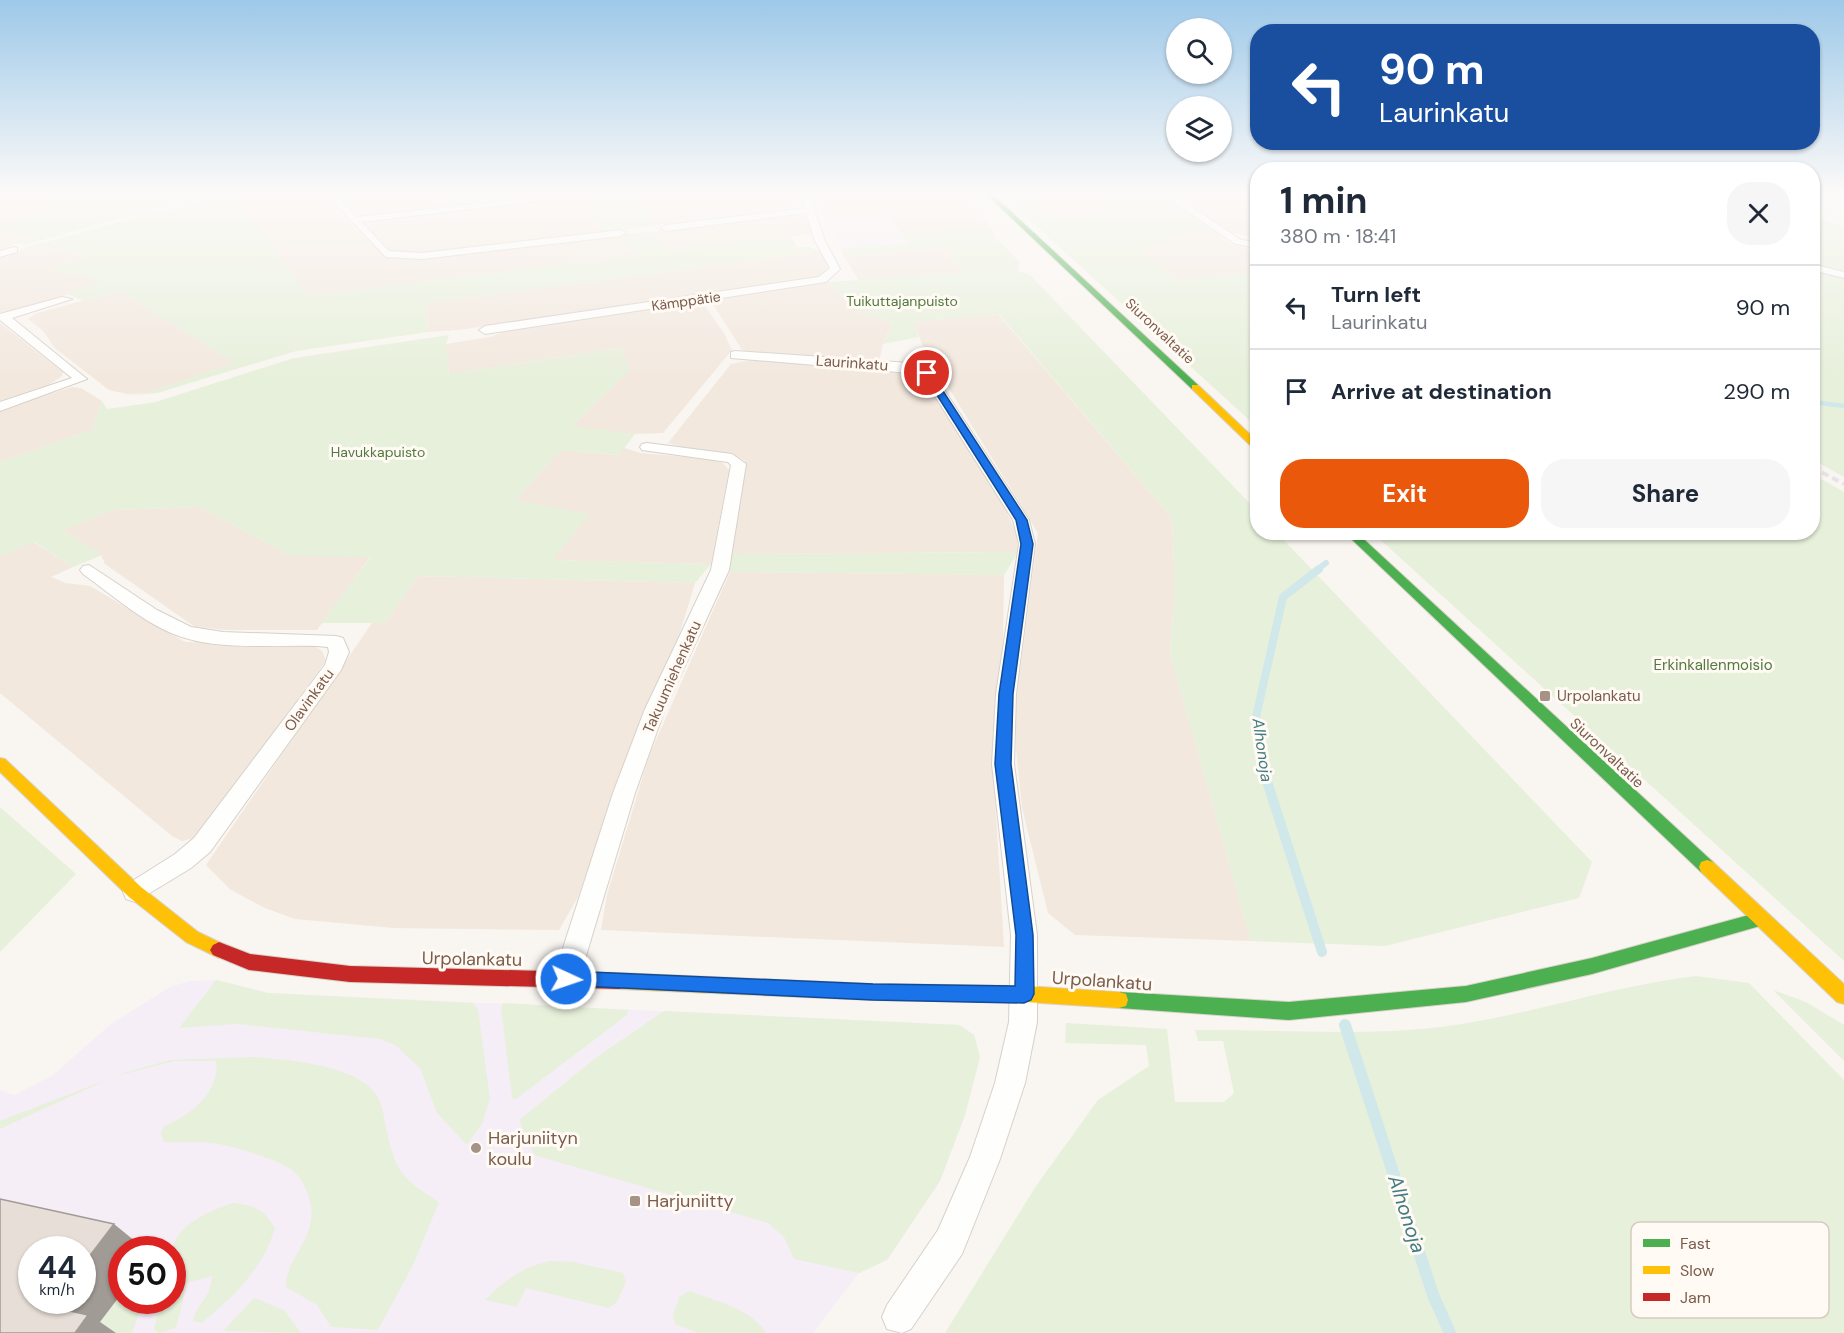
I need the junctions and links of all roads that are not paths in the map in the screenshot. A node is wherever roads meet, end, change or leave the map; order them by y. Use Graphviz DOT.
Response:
graph roads {
  1 [pos="387,254"];
  2 [pos="431,254"];
  3 [pos="827,254"];
  4 [pos="1053,254"];
  5 [pos="1820,269"];
  6 [pos="1844,275"];
  7 [pos="66,299"];
  8 [pos="485,330"];
  9 [pos="735,355"];
  10 [pos="0,407"];
  11 [pos="1250,439"];
  12 [pos="647,447"];
  13 [pos="1357,540"];
  14 [pos="89,570"];
  15 [pos="0,763"];
  16 [pos="135,892"];
  17 [pos="1760,919"];
  18 [pos="566,979"];
  19 [pos="1024,994"];
  20 [pos="1844,996"];
  21 [pos="899,1317"];
  1 -- 2 [label="street"];
  3 -- 8 [label="street, Kämppätie"];
  4 -- 11 [label="main road, Siuronvaltatie"];
  5 -- 6 [label="street"];
  7 -- 10 [label="street"];
  9 -- 19 [label="street, Laurinkatu"];
  12 -- 18 [label="street, Takuumiehenkatu"];
  13 -- 17 [label="main road, Siuronvaltatie"];
  14 -- 16 [label="street, Olavinkatu"];
  15 -- 16 [label="main road, Urpolankatu"];
  16 -- 18 [label="main road, Urpolankatu"];
  17 -- 19 [label="main road, Urpolankatu"];
  17 -- 20 [label="main road, Siuronvaltatie"];
  18 -- 19 [label="main road, Urpolankatu"];
  19 -- 21 [label="street"];
}
